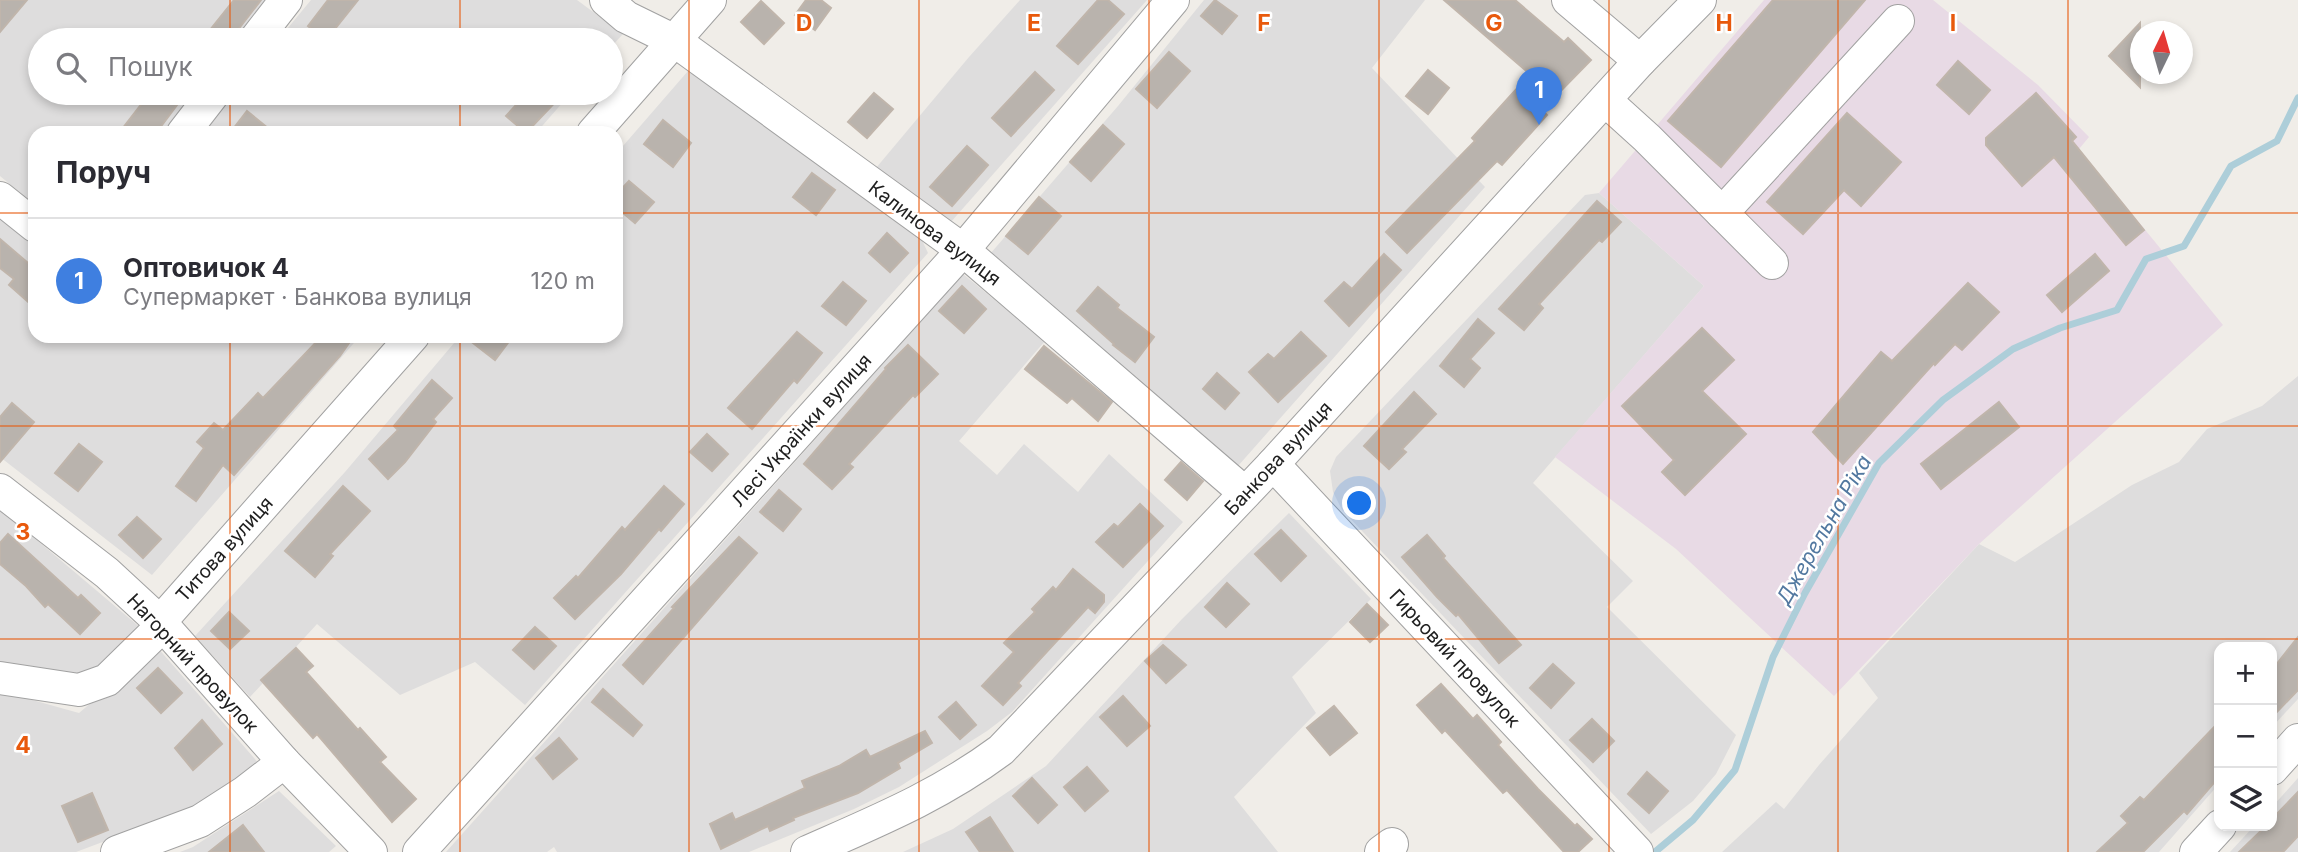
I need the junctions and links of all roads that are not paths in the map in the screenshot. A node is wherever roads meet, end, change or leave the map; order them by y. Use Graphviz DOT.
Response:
graph roads {
  1 [pos="286,0"];
  2 [pos="606,0"];
  3 [pos="710,0"];
  4 [pos="1173,0"];
  5 [pos="1568,0"];
  6 [pos="1700,0"];
  7 [pos="1898,21"];
  8 [pos="264,28"];
  9 [pos="676,41"];
  10 [pos="1640,61"];
  11 [pos="623,100"];
  12 [pos="1605,100"];
  13 [pos="205,105"];
  14 [pos="618,105"];
  15 [pos="188,126"];
  16 [pos="599,126"];
  17 [pos="0,198"];
  18 [pos="1722,212"];
  19 [pos="28,220"];
  20 [pos="963,250"];
  21 [pos="1772,263"];
  22 [pos="407,343"];
  23 [pos="1273,464"];
  24 [pos="0,490"];
  25 [pos="1245,493"];
  26 [pos="160,622"];
  27 [pos="0,678"];
  28 [pos="2298,740"];
  29 [pos="284,762"];
  30 [pos="2273,768"];
  31 [pos="2215,831"];
  32 [pos="117,852"];
  33 [pos="371,852"];
  34 [pos="419,852"];
  35 [pos="807,852"];
  36 [pos="1637,852"];
  37 [pos="2196,852"];
  1 -- 8 [label="street"];
  2 -- 9 [label="street, Калинова вулиця"];
  3 -- 9 [label="street"];
  4 -- 20 [label="street, Лесі Українки вулиця"];
  5 -- 10 [label="street"];
  6 -- 10 [label="street, Банкова вулиця"];
  7 -- 18 [label="street"];
  9 -- 11 [label="street"];
  9 -- 20 [label="street, Калинова вулиця"];
  10 -- 12 [label="street, Банкова вулиця"];
  12 -- 18 [label="street"];
  12 -- 23 [label="street, Банкова вулиця"];
  13 -- 15 [label="street"];
  14 -- 16 [label="street"];
  17 -- 19 [label="street"];
  18 -- 21 [label="street"];
  20 -- 25 [label="street, Калинова вулиця"];
  20 -- 34 [label="street, Лесі Українки вулиця"];
  22 -- 26 [label="street, Титова вулиця"];
  23 -- 25 [label="street, Банкова вулиця"];
  23 -- 36 [label="street, Гирьовий провулок"];
  24 -- 26 [label="street, Нагорний провулок"];
  25 -- 35 [label="street, Банкова вулиця"];
  26 -- 27 [label="street, Титова вулиця"];
  26 -- 29 [label="street, Нагорний провулок"];
  28 -- 30 [label="street"];
  29 -- 32 [label="street"];
  29 -- 33 [label="street, Нагорний провулок"];
  31 -- 37 [label="street"];
}
